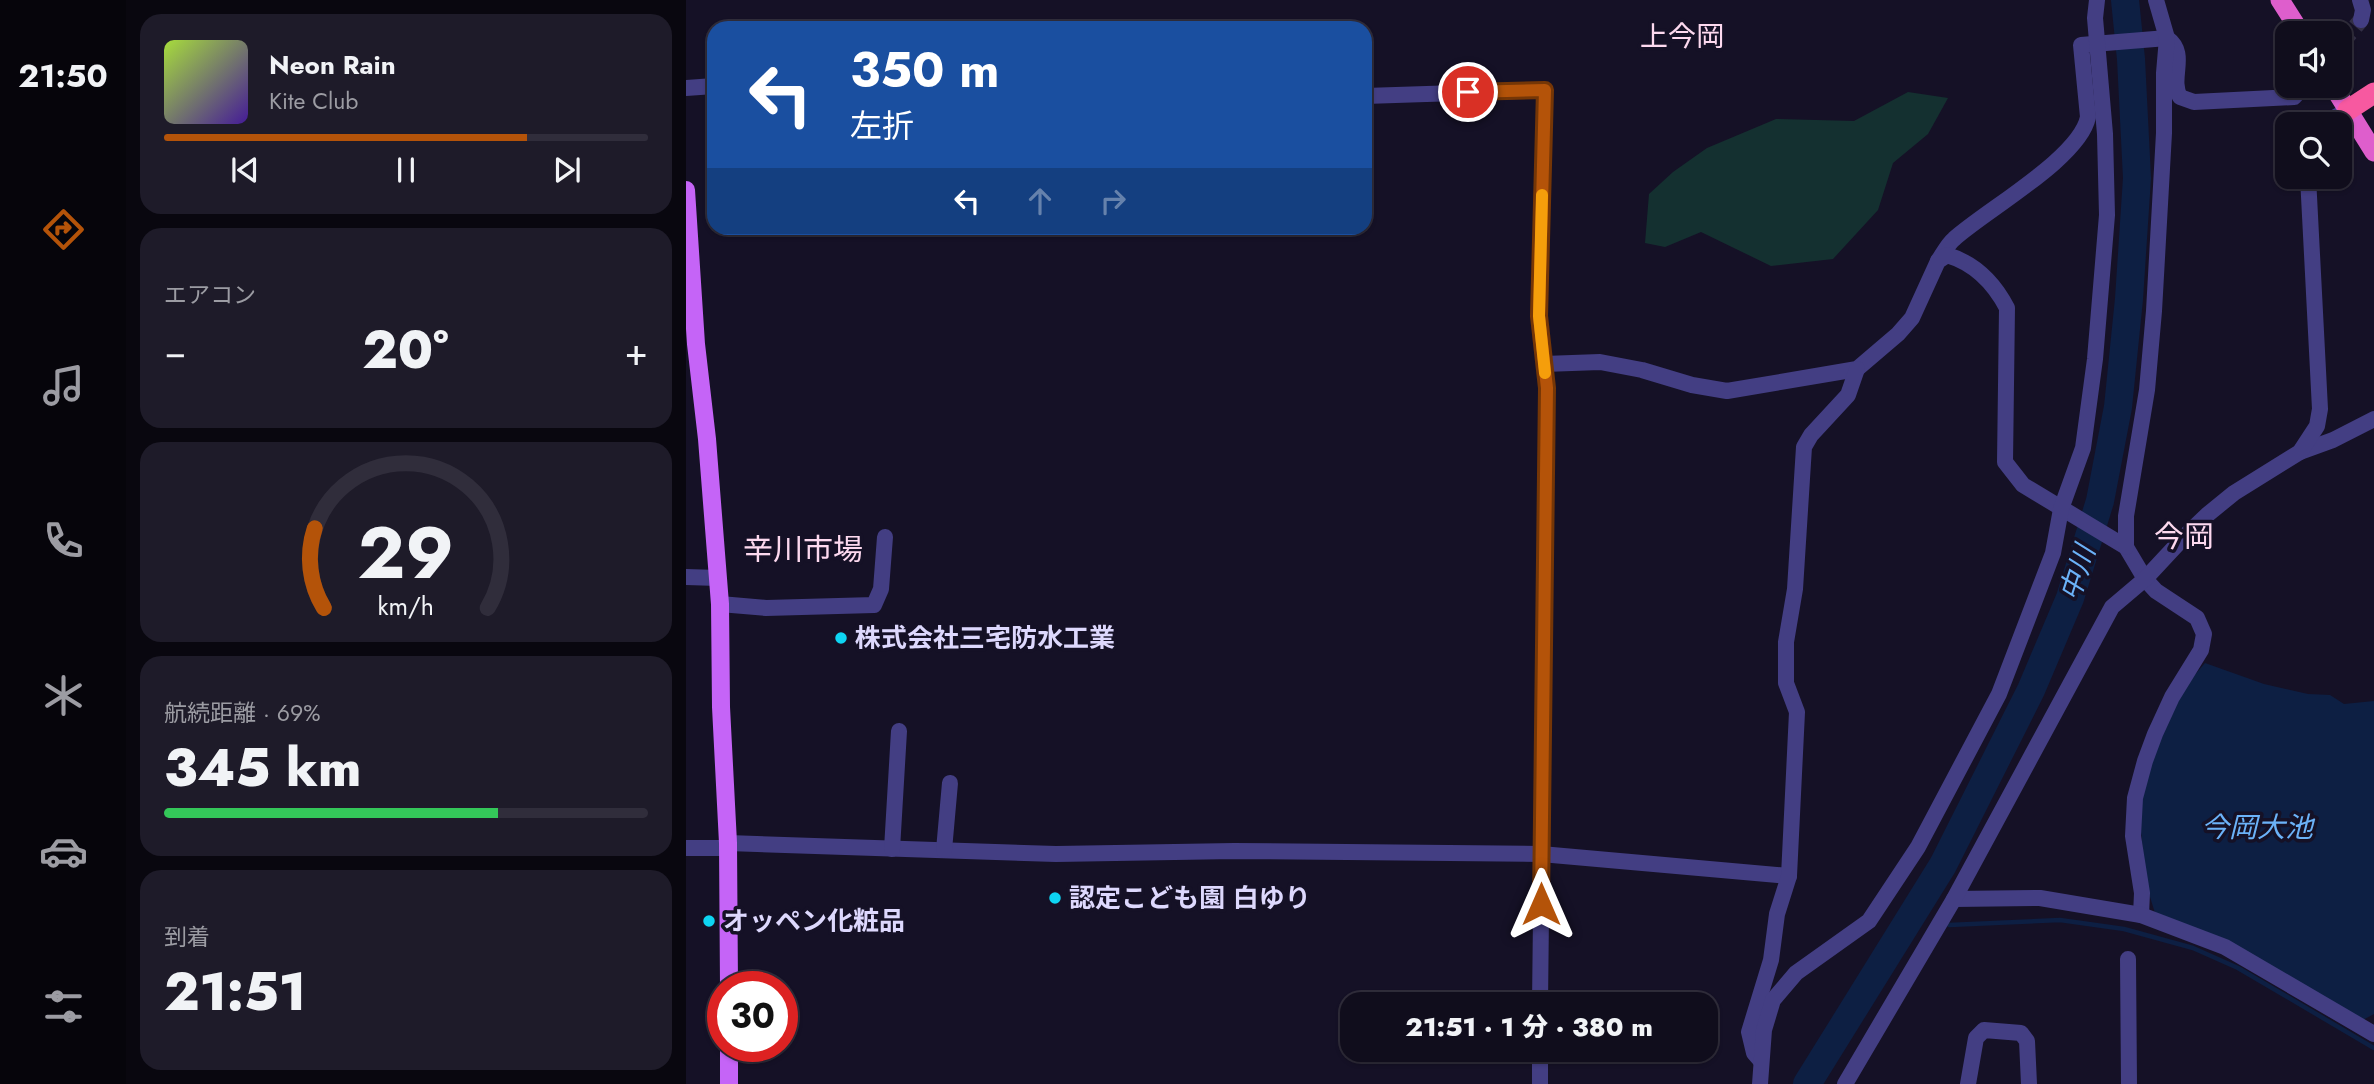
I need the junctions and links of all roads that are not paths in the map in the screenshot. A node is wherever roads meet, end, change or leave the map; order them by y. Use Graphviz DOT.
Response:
graph roads {
  1 [pos="2097,0"];
  2 [pos="2155,0"];
  3 [pos="2280,0"];
  4 [pos="2296,0"];
  5 [pos="2360,0"];
  6 [pos="2361,20"];
  7 [pos="2293,21"];
  8 [pos="2306,21"];
  9 [pos="2163,39"];
  10 [pos="2101,43"];
  11 [pos="707,86"];
  12 [pos="686,88"];
  13 [pos="2374,93"];
  14 [pos="1372,96"];
  15 [pos="2275,98"];
  16 [pos="2342,98"];
  17 [pos="2374,99"];
  18 [pos="2348,110"];
  19 [pos="2344,112"];
  20 [pos="2374,152"];
  21 [pos="2309,189"];
  22 [pos="686,190"];
  23 [pos="1938,261"];
  24 [pos="691,345"];
  25 [pos="1544,364"];
  26 [pos="1857,369"];
  27 [pos="693,383"];
  28 [pos="2374,419"];
  29 [pos="2300,452"];
  30 [pos="2061,509"];
  31 [pos="885,537"];
  32 [pos="2122,546"];
  33 [pos="686,577"];
  34 [pos="718,578"];
  35 [pos="2145,579"];
  36 [pos="720,604"];
  37 [pos="900,731"];
  38 [pos="950,783"];
  39 [pos="728,846"];
  40 [pos="686,848"];
  41 [pos="892,849"];
  42 [pos="944,850"];
  43 [pos="1541,854"];
  44 [pos="1789,877"];
  45 [pos="1954,899"];
  46 [pos="2141,915"];
  47 [pos="2128,959"];
  48 [pos="729,971"];
  49 [pos="1540,992"];
  50 [pos="2374,1034"];
  51 [pos="1761,1061"];
  52 [pos="729,1062"];
  53 [pos="1540,1062"];
  54 [pos="729,1084"];
  55 [pos="1540,1084"];
  56 [pos="1760,1084"];
  57 [pos="1845,1084"];
  58 [pos="1968,1084"];
  59 [pos="2029,1084"];
  60 [pos="2129,1084"];
  1 -- 10 [label="street"];
  2 -- 9 [label="street"];
  3 -- 7 [label="highway"];
  4 -- 8 [label="highway"];
  5 -- 6 [label="street"];
  9 -- 10 [label="street"];
  9 -- 15 [label="street"];
  9 -- 32 [label="street"];
  10 -- 23 [label="street"];
  10 -- 30 [label="street"];
  11 -- 12 [label="street"];
  13 -- 18 [label="highway"];
  14 -- 25 [label="street"];
  16 -- 18 [label="highway"];
  17 -- 18 [label="highway"];
  18 -- 19 [label="street"];
  18 -- 20 [label="highway"];
  21 -- 29 [label="street"];
  22 -- 24 [label="main road"];
  23 -- 26 [label="street"];
  23 -- 30 [label="street"];
  24 -- 27 [label="main road"];
  25 -- 26 [label="street"];
  25 -- 43 [label="street"];
  26 -- 44 [label="street"];
  27 -- 34 [label="main road"];
  28 -- 29 [label="street"];
  29 -- 35 [label="street"];
  30 -- 32 [label="street"];
  30 -- 51 [label="street"];
  31 -- 36 [label="street"];
  32 -- 35 [label="street"];
  33 -- 34 [label="street"];
  34 -- 36 [label="main road"];
  35 -- 45 [label="street"];
  35 -- 46 [label="street"];
  36 -- 39 [label="main road"];
  37 -- 41 [label="street"];
  38 -- 42 [label="street"];
  39 -- 40 [label="street"];
  39 -- 41 [label="street"];
  39 -- 48 [label="main road"];
  41 -- 42 [label="street"];
  42 -- 43 [label="street"];
  43 -- 44 [label="street"];
  43 -- 49 [label="street"];
  44 -- 51 [label="street"];
  45 -- 46 [label="street"];
  45 -- 57 [label="street"];
  46 -- 50 [label="street"];
  47 -- 60 [label="street"];
  51 -- 56 [label="street"];
  52 -- 54 [label="main road"];
  53 -- 55 [label="street"];
  58 -- 59 [label="street"];
}
